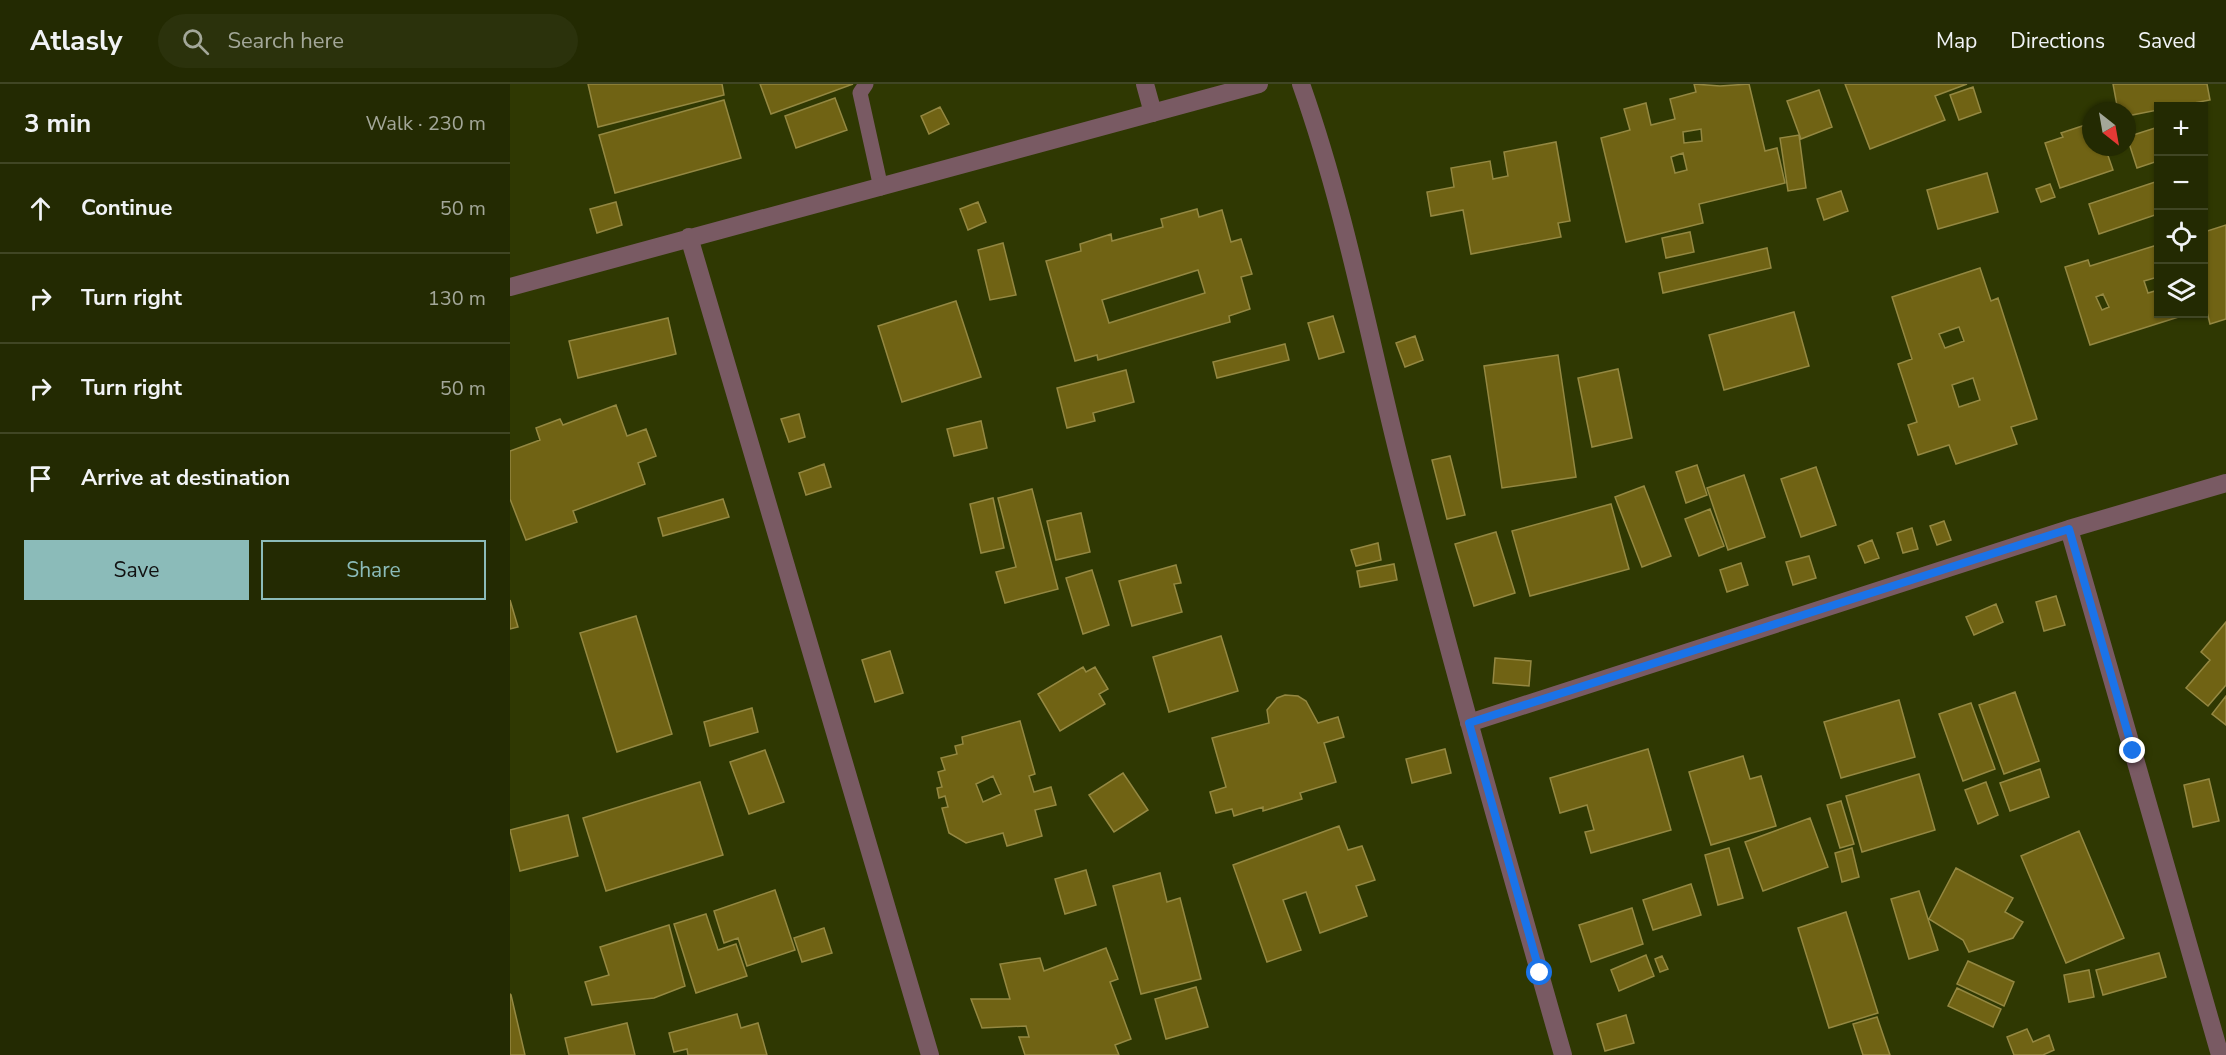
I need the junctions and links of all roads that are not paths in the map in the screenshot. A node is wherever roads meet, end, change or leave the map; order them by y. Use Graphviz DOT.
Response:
graph roads {
  1 [pos="866,84"];
  2 [pos="1145,84"];
  3 [pos="1259,84"];
  4 [pos="1301,84"];
  5 [pos="1153,113"];
  6 [pos="881,188"];
  7 [pos="689,237"];
  8 [pos="510,287"];
  9 [pos="2226,483"];
  10 [pos="2069,529"];
  11 [pos="1469,723"];
  12 [pos="930,1055"];
  13 [pos="1563,1055"];
  14 [pos="2220,1055"];
  1 -- 6 [label="lane"];
  2 -- 5 [label="street"];
  3 -- 5 [label="street"];
  4 -- 11 [label="street"];
  5 -- 6 [label="street"];
  6 -- 7 [label="street"];
  7 -- 8 [label="street"];
  7 -- 12 [label="street"];
  9 -- 10 [label="street"];
  10 -- 11 [label="street"];
  10 -- 14 [label="street"];
  11 -- 13 [label="street"];
}
